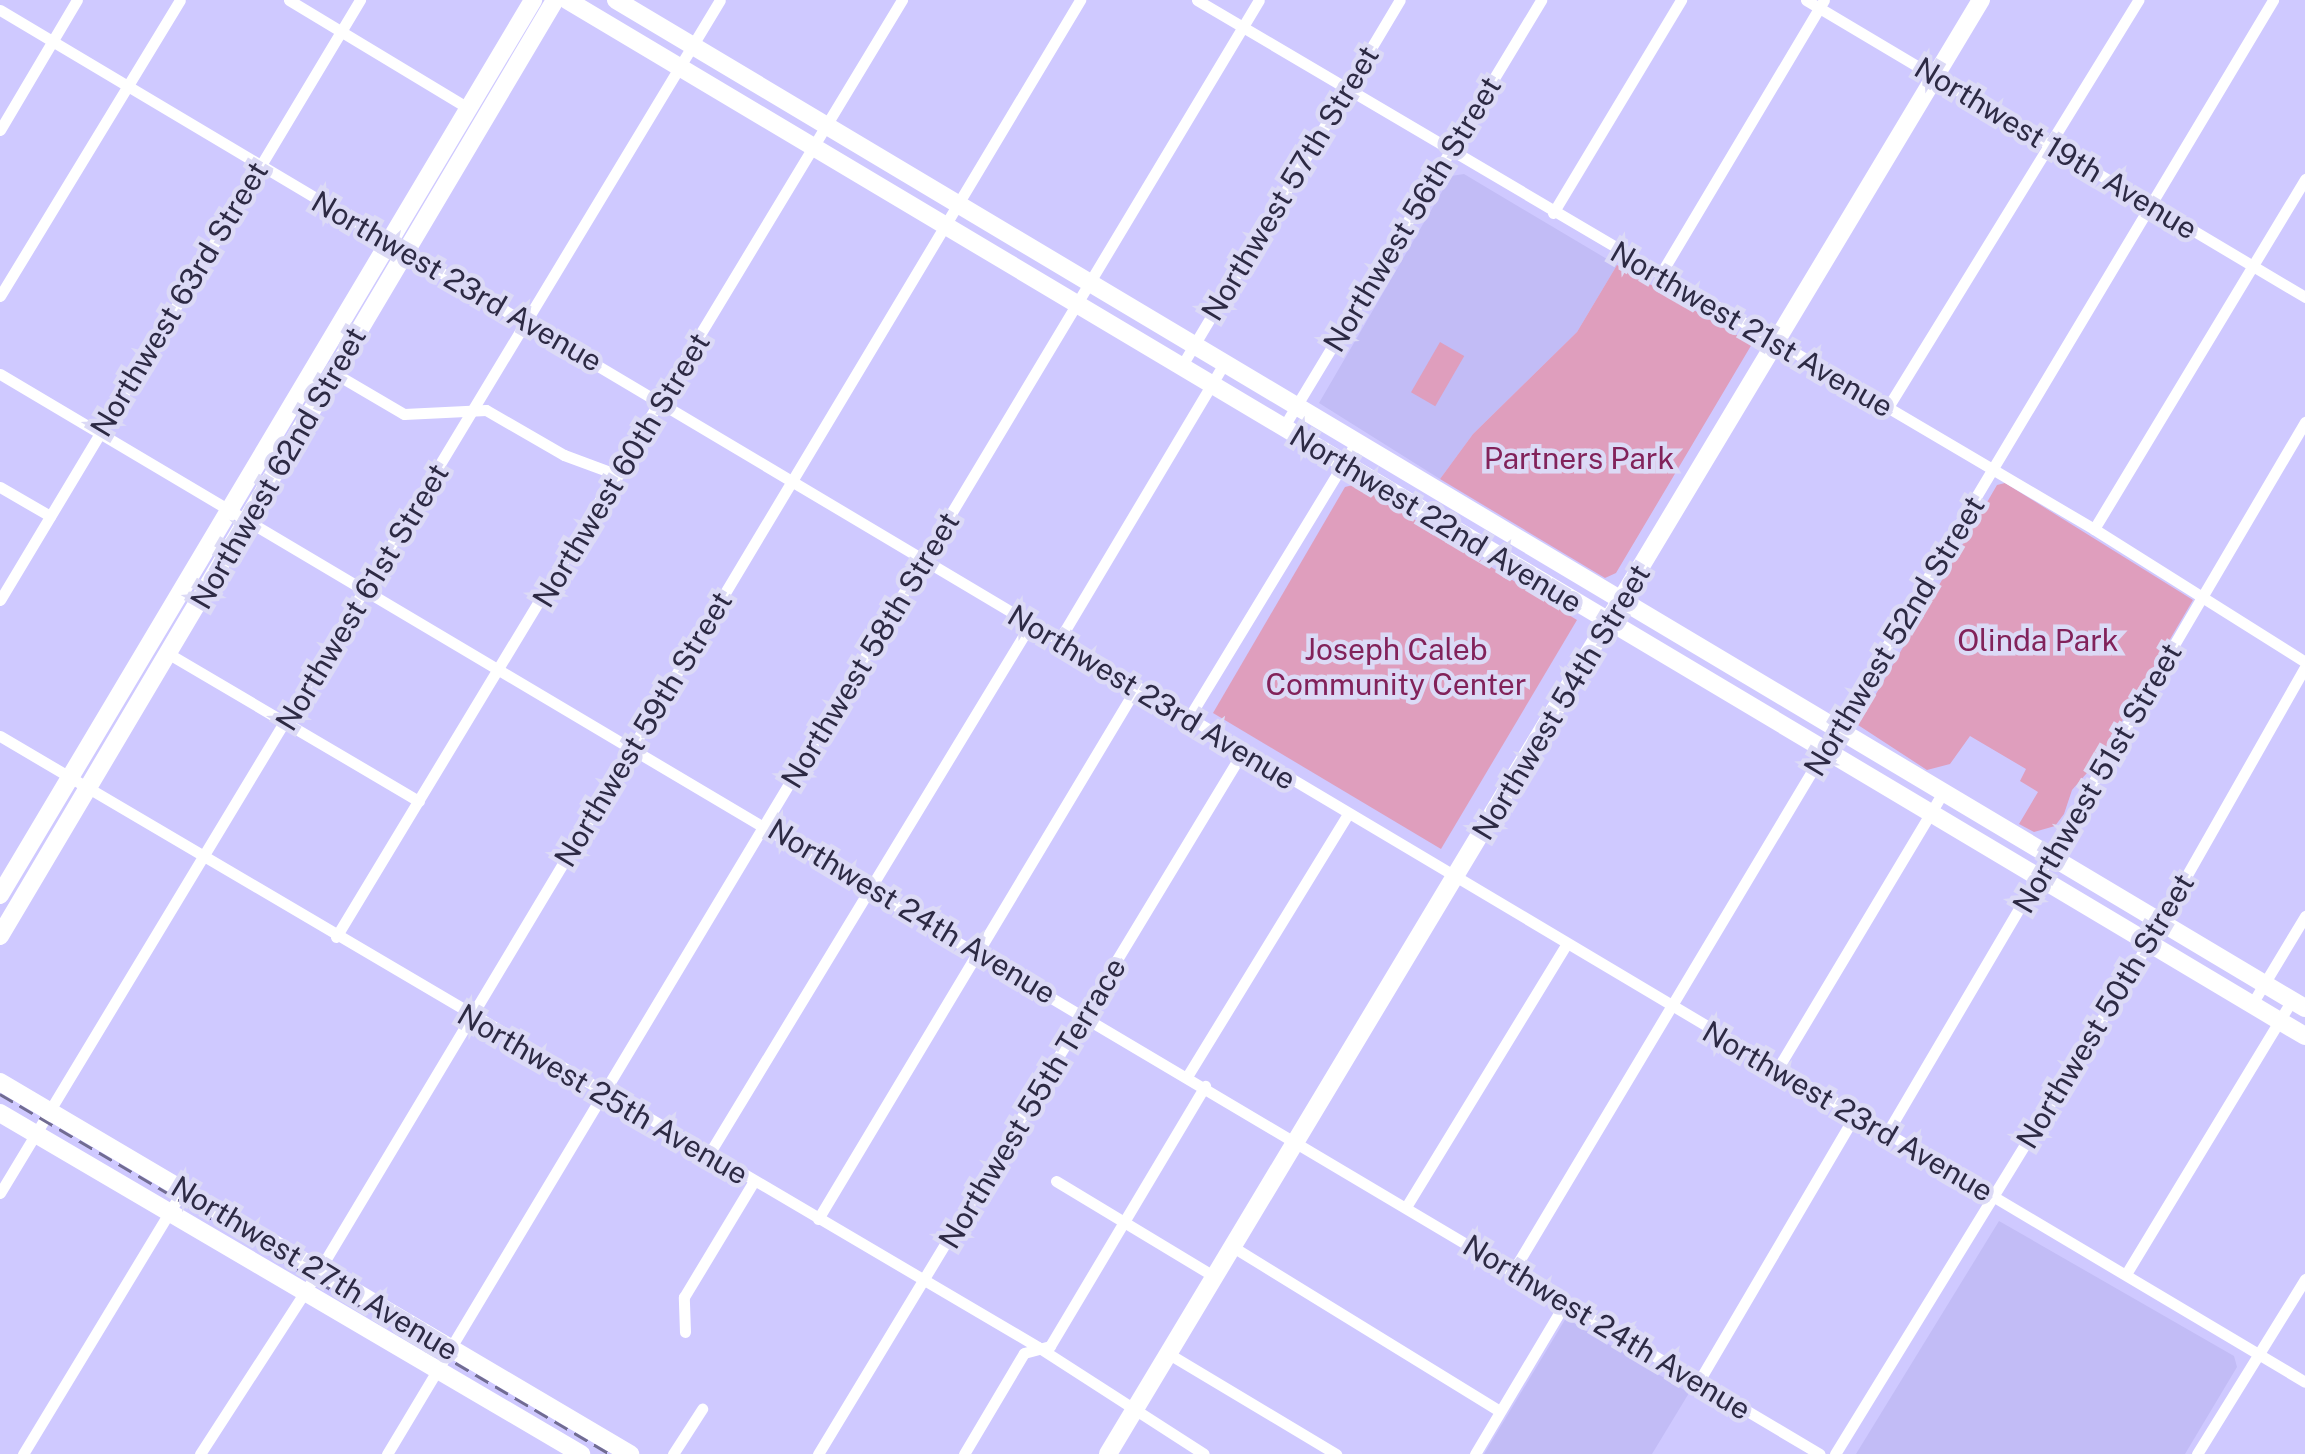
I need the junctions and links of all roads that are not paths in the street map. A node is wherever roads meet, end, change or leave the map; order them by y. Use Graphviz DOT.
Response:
graph roads {
  1 [pos="77,0"];
  2 [pos="180,0"];
  3 [pos="289,0"];
  4 [pos="360,0"];
  5 [pos="533,0"];
  6 [pos="555,0"];
  7 [pos="568,0"];
  8 [pos="616,0"];
  9 [pos="720,0"];
  10 [pos="902,0"];
  11 [pos="1080,0"];
  12 [pos="1197,0"];
  13 [pos="1259,0"];
  14 [pos="1400,0"];
  15 [pos="1541,0"];
  16 [pos="1681,0"];
  17 [pos="1806,0"];
  18 [pos="1981,0"];
  19 [pos="2138,0"];
  20 [pos="2273,0"];
  21 [pos="1821,4"];
  22 [pos="0,10"];
  23 [pos="1243,27"];
  24 [pos="342,31"];
  25 [pos="52,41"];
  26 [pos="693,46"];
  27 [pos="683,69"];
  28 [pos="1936,76"];
  29 [pos="126,87"];
  30 [pos="1347,89"];
  31 [pos="468,108"];
  32 [pos="825,125"];
  33 [pos="0,130"];
  34 [pos="2050,144"];
  35 [pos="813,146"];
  36 [pos="1451,151"];
  37 [pos="260,165"];
  38 [pos="2305,178"];
  39 [pos="958,204"];
  40 [pos="2150,205"];
  41 [pos="1553,213"];
  42 [pos="946,226"];
  43 [pos="388,240"];
  44 [pos="407,251"];
  45 [pos="2253,266"];
  46 [pos="1660,275"];
  47 [pos="1090,284"];
  48 [pos="0,296"];
  49 [pos="2305,297"];
  50 [pos="1078,305"];
  51 [pos="527,320"];
  52 [pos="1777,344"];
  53 [pos="1193,345"];
  54 [pos="1224,363"];
  55 [pos="1181,367"];
  56 [pos="334,373"];
  57 [pos="0,374"];
  58 [pos="1211,385"];
  59 [pos="662,402"];
  60 [pos="1296,407"];
  61 [pos="1888,407"];
  62 [pos="470,414"];
  63 [pos="2305,422"];
  64 [pos="1283,428"];
  65 [pos="98,432"];
  66 [pos="1356,443"];
  67 [pos="1343,464"];
  68 [pos="1993,470"];
  69 [pos="618,475"];
  70 [pos="793,481"];
  71 [pos="0,486"];
  72 [pos="231,509"];
  73 [pos="50,516"];
  74 [pos="250,520"];
  75 [pos="2094,529"];
  76 [pos="922,561"];
  77 [pos="367,591"];
  78 [pos="2203,597"];
  79 [pos="0,600"];
  80 [pos="1620,600"];
  81 [pos="1607,622"];
  82 [pos="1030,626"];
  83 [pos="1058,642"];
  84 [pos="169,654"];
  85 [pos="2305,664"];
  86 [pos="502,668"];
  87 [pos="1136,688"];
  88 [pos="1188,719"];
  89 [pos="287,724"];
  90 [pos="1839,728"];
  91 [pos="0,736"];
  92 [pos="632,745"];
  93 [pos="1242,751"];
  94 [pos="1823,754"];
  95 [pos="68,778"];
  96 [pos="86,789"];
  97 [pos="1944,791"];
  98 [pos="419,801"];
  99 [pos="1348,814"];
  100 [pos="1929,817"];
  101 [pos="768,824"];
  102 [pos="2052,856"];
  103 [pos="206,860"];
  104 [pos="1455,878"];
  105 [pos="2037,882"];
  106 [pos="871,888"];
  107 [pos="0,895"];
  108 [pos="2305,916"];
  109 [pos="2161,921"];
  110 [pos="0,936"];
  111 [pos="336,936"];
  112 [pos="1566,944"];
  113 [pos="2146,947"];
  114 [pos="978,950"];
  115 [pos="2265,984"];
  116 [pos="2252,1004"];
  117 [pos="2298,1004"];
  118 [pos="1669,1008"];
  119 [pos="1086,1014"];
  120 [pos="471,1018"];
  121 [pos="2279,1021"];
  122 [pos="2305,1036"];
  123 [pos="1778,1068"];
  124 [pos="1188,1075"];
  125 [pos="0,1082"];
  126 [pos="1205,1086"];
  127 [pos="603,1092"];
  128 [pos="52,1112"];
  129 [pos="0,1113"];
  130 [pos="1856,1115"];
  131 [pos="36,1133"];
  132 [pos="1886,1133"];
  133 [pos="1297,1140"];
  134 [pos="708,1154"];
  135 [pos="1056,1180"];
  136 [pos="754,1181"];
  137 [pos="183,1190"];
  138 [pos="0,1193"];
  139 [pos="1994,1195"];
  140 [pos="1406,1207"];
  141 [pos="171,1212"];
  142 [pos="818,1219"];
  143 [pos="1124,1224"];
  144 [pos="1233,1246"];
  145 [pos="318,1270"];
  146 [pos="1513,1272"];
  147 [pos="2126,1274"];
  148 [pos="1215,1277"];
  149 [pos="2305,1278"];
  150 [pos="925,1282"];
  151 [pos="302,1290"];
  152 [pos="1565,1303"];
  153 [pos="685,1332"];
  154 [pos="1038,1347"];
  155 [pos="450,1349"];
  156 [pos="1168,1354"];
  157 [pos="2259,1354"];
  158 [pos="438,1370"];
  159 [pos="1699,1381"];
  160 [pos="2305,1382"];
  161 [pos="702,1408"];
  162 [pos="1135,1410"];
  163 [pos="1500,1412"];
  164 [pos="571,1452"];
  165 [pos="23,1454"];
  166 [pos="200,1454"];
  167 [pos="387,1454"];
  168 [pos="630,1454"];
  169 [pos="673,1454"];
  170 [pos="818,1454"];
  171 [pos="964,1454"];
  172 [pos="1108,1454"];
  173 [pos="1204,1454"];
  174 [pos="1336,1454"];
  175 [pos="1475,1454"];
  176 [pos="1820,1454"];
  177 [pos="1835,1454"];
  178 [pos="2197,1454"];
  1 -- 25 [label="street"];
  2 -- 29 [label="street"];
  3 -- 24 [label="street"];
  4 -- 24 [label="street, Northwest 63rd Street"];
  5 -- 31 [label="main road, Northwest 62nd Street"];
  6 -- 44 [label="main road, Northwest 62nd Street"];
  7 -- 27 [label="main road, Northwest 22nd Avenue"];
  8 -- 26 [label="main road, Northwest 22nd Avenue"];
  9 -- 26 [label="street, Northwest 61st Street"];
  10 -- 32 [label="street, Northwest 60th Street"];
  11 -- 39 [label="street, Northwest 59th Street"];
  12 -- 23 [label="street, Northwest 21st Avenue"];
  13 -- 23 [label="street, Northwest 58th Street"];
  14 -- 30 [label="street, Northwest 57th Street"];
  15 -- 36 [label="street, Northwest 56th Street"];
  16 -- 41 [label="street"];
  17 -- 21 [label="street, Northwest 19th Avenue"];
  18 -- 28 [label="main road, Northwest 54th Street"];
  19 -- 34 [label="street"];
  20 -- 40 [label="street, Northwest 52nd Street"];
  21 -- 28 [label="street, Northwest 19th Avenue"];
  21 -- 46 [label="street"];
  22 -- 25 [label="street, Northwest 23rd Avenue"];
  23 -- 30 [label="street, Northwest 21st Avenue"];
  23 -- 47 [label="street, Northwest 58th Street"];
  24 -- 31 [label="street"];
  24 -- 37 [label="street, Northwest 63rd Street"];
  25 -- 29 [label="street, Northwest 23rd Avenue"];
  25 -- 33 [label="street"];
  26 -- 27 [label="street, Northwest 61st Street"];
  26 -- 32 [label="main road, Northwest 22nd Avenue"];
  27 -- 35 [label="main road, Northwest 22nd Avenue"];
  27 -- 51 [label="street, Northwest 61st Street"];
  28 -- 34 [label="street, Northwest 19th Avenue"];
  28 -- 52 [label="main road, Northwest 54th Street"];
  29 -- 37 [label="street, Northwest 23rd Avenue"];
  29 -- 48 [label="street"];
  30 -- 36 [label="street, Northwest 21st Avenue"];
  30 -- 53 [label="street, Northwest 57th Street"];
  31 -- 43 [label="main road, Northwest 62nd Street"];
  32 -- 35 [label="street, Northwest 60th Street"];
  32 -- 39 [label="main road, Northwest 22nd Avenue"];
  34 -- 40 [label="street, Northwest 19th Avenue"];
  34 -- 61 [label="street"];
  35 -- 42 [label="main road, Northwest 22nd Avenue"];
  35 -- 59 [label="street, Northwest 60th Street"];
  36 -- 41 [label="street, Northwest 21st Avenue"];
  36 -- 60 [label="street, Northwest 56th Street"];
  37 -- 43 [label="street, Northwest 23rd Avenue"];
  37 -- 65 [label="street, Northwest 63rd Street"];
  38 -- 45 [label="street"];
  39 -- 42 [label="street, Northwest 59th Street"];
  39 -- 47 [label="main road, Northwest 22nd Avenue"];
  40 -- 45 [label="street, Northwest 19th Avenue"];
  40 -- 68 [label="street, Northwest 52nd Street"];
  41 -- 46 [label="street, Northwest 21st Avenue"];
  42 -- 50 [label="main road, Northwest 22nd Avenue"];
  42 -- 70 [label="street, Northwest 59th Street"];
  43 -- 44 [label="street, Northwest 23rd Avenue"];
  43 -- 72 [label="main road, Northwest 62nd Street"];
  44 -- 51 [label="street, Northwest 23rd Avenue"];
  44 -- 56 [label="main road, Northwest 62nd Street"];
  45 -- 49 [label="street, Northwest 19th Avenue"];
  45 -- 75 [label="street"];
  46 -- 52 [label="street, Northwest 21st Avenue"];
  47 -- 50 [label="street, Northwest 58th Street"];
  47 -- 53 [label="main road, Northwest 22nd Avenue"];
  50 -- 55 [label="main road, Northwest 22nd Avenue"];
  50 -- 76 [label="street, Northwest 58th Street"];
  51 -- 59 [label="street, Northwest 23rd Avenue"];
  51 -- 62 [label="street, Northwest 61st Street"];
  52 -- 61 [label="street, Northwest 21st Avenue"];
  52 -- 80 [label="main road, Northwest 54th Street"];
  53 -- 54 [label="main road, Northwest 22nd Avenue"];
  53 -- 55 [label="street, Northwest 57th Street"];
  54 -- 58 [label="street, Northwest 57th Street"];
  54 -- 60 [label="main road, Northwest 22nd Avenue"];
  55 -- 58 [label="main road, Northwest 22nd Avenue"];
  56 -- 62 [label="street"];
  56 -- 74 [label="main road, Northwest 62nd Street"];
  57 -- 65 [label="street, Northwest 24th Avenue"];
  58 -- 64 [label="main road, Northwest 22nd Avenue"];
  58 -- 83 [label="street, Northwest 57th Street"];
  59 -- 69 [label="street, Northwest 60th Street"];
  59 -- 70 [label="street, Northwest 23rd Avenue"];
  60 -- 64 [label="street, Northwest 56th Street"];
  60 -- 66 [label="main road, Northwest 22nd Avenue"];
  61 -- 68 [label="street, Northwest 21st Avenue"];
  62 -- 69 [label="street"];
  62 -- 77 [label="street, Northwest 61st Street"];
  63 -- 78 [label="street, Northwest 51st Street"];
  64 -- 67 [label="main road, Northwest 22nd Avenue"];
  65 -- 72 [label="street, Northwest 24th Avenue"];
  65 -- 73 [label="street, Northwest 63rd Street"];
  66 -- 67 [label="street"];
  66 -- 80 [label="main road, Northwest 22nd Avenue"];
  67 -- 81 [label="main road, Northwest 22nd Avenue"];
  67 -- 88 [label="street"];
  68 -- 75 [label="street, Northwest 21st Avenue"];
  68 -- 90 [label="street, Northwest 52nd Street"];
  69 -- 86 [label="street, Northwest 60th Street"];
  70 -- 76 [label="street, Northwest 23rd Avenue"];
  70 -- 92 [label="street, Northwest 59th Street"];
  71 -- 73 [label="street"];
  72 -- 74 [label="street, Northwest 24th Avenue"];
  72 -- 95 [label="main road, Northwest 62nd Street"];
  73 -- 79 [label="street, Northwest 63rd Street"];
  74 -- 77 [label="street, Northwest 24th Avenue"];
  74 -- 84 [label="main road, Northwest 62nd Street"];
  75 -- 78 [label="street, Northwest 21st Avenue"];
  76 -- 82 [label="street, Northwest 23rd Avenue"];
  76 -- 101 [label="street, Northwest 58th Street"];
  77 -- 86 [label="street, Northwest 24th Avenue"];
  77 -- 89 [label="street, Northwest 61st Street"];
  78 -- 85 [label="street, Northwest 21st Avenue"];
  78 -- 102 [label="street, Northwest 51st Street"];
  80 -- 81 [label="main road, Northwest 54th Street"];
  80 -- 90 [label="main road, Northwest 22nd Avenue"];
  81 -- 94 [label="main road, Northwest 22nd Avenue"];
  81 -- 104 [label="main road, Northwest 54th Street"];
  82 -- 83 [label="street, Northwest 23rd Avenue"];
  82 -- 106 [label="street"];
  83 -- 87 [label="street, Northwest 23rd Avenue"];
  84 -- 89 [label="street"];
  84 -- 96 [label="main road, Northwest 62nd Street"];
  85 -- 109 [label="street, Northwest 50th Street"];
  86 -- 92 [label="street, Northwest 24th Avenue"];
  86 -- 98 [label="street, Northwest 60th Street"];
  87 -- 88 [label="street, Northwest 23rd Avenue"];
  87 -- 114 [label="street"];
  88 -- 93 [label="street, Northwest 23rd Avenue"];
  89 -- 98 [label="street"];
  89 -- 103 [label="street, Northwest 61st Street"];
  90 -- 94 [label="street, Northwest 52nd Street"];
  90 -- 97 [label="main road, Northwest 22nd Avenue"];
  91 -- 95 [label="street, Northwest 25th Avenue"];
  92 -- 101 [label="street, Northwest 24th Avenue"];
  92 -- 120 [label="street, Northwest 59th Street"];
  93 -- 99 [label="street, Northwest 23rd Avenue"];
  93 -- 119 [label="street, Northwest 55th Terrace"];
  94 -- 100 [label="main road, Northwest 22nd Avenue"];
  94 -- 118 [label="street, Northwest 52nd Street"];
  95 -- 96 [label="street, Northwest 25th Avenue"];
  95 -- 107 [label="main road, Northwest 62nd Street"];
  96 -- 103 [label="street, Northwest 25th Avenue"];
  96 -- 110 [label="main road, Northwest 62nd Street"];
  97 -- 100 [label="street"];
  97 -- 102 [label="main road, Northwest 22nd Avenue"];
  98 -- 111 [label="street, Northwest 60th Street"];
  99 -- 104 [label="street, Northwest 23rd Avenue"];
  99 -- 124 [label="street"];
  100 -- 105 [label="main road, Northwest 22nd Avenue"];
  100 -- 123 [label="street"];
  101 -- 106 [label="street, Northwest 24th Avenue"];
  101 -- 127 [label="street, Northwest 58th Street"];
  102 -- 105 [label="street, Northwest 51st Street"];
  102 -- 109 [label="main road, Northwest 22nd Avenue"];
  103 -- 111 [label="street, Northwest 25th Avenue"];
  103 -- 128 [label="street, Northwest 61st Street"];
  104 -- 112 [label="street, Northwest 23rd Avenue"];
  104 -- 133 [label="main road, Northwest 54th Street"];
  105 -- 113 [label="main road, Northwest 22nd Avenue"];
  105 -- 132 [label="street, Northwest 51st Street"];
  106 -- 114 [label="street, Northwest 24th Avenue"];
  106 -- 134 [label="street"];
  108 -- 115 [label="street"];
  109 -- 113 [label="street, Northwest 50th Street"];
  109 -- 115 [label="main road, Northwest 22nd Avenue"];
  111 -- 120 [label="street, Northwest 25th Avenue"];
  112 -- 118 [label="street, Northwest 23rd Avenue"];
  112 -- 140 [label="street"];
  113 -- 116 [label="main road, Northwest 22nd Avenue"];
  113 -- 139 [label="street, Northwest 50th Street"];
  114 -- 119 [label="street, Northwest 24th Avenue"];
  114 -- 142 [label="street"];
  115 -- 116 [label="street"];
  115 -- 117 [label="main road, Northwest 22nd Avenue"];
  116 -- 121 [label="main road, Northwest 22nd Avenue"];
  117 -- 121 [label="street"];
  118 -- 123 [label="street, Northwest 23rd Avenue"];
  118 -- 146 [label="street, Northwest 52nd Street"];
  119 -- 124 [label="street, Northwest 24th Avenue"];
  119 -- 150 [label="street, Northwest 55th Terrace"];
  120 -- 127 [label="street, Northwest 25th Avenue"];
  120 -- 145 [label="street, Northwest 59th Street"];
  121 -- 122 [label="main road, Northwest 22nd Avenue"];
  121 -- 147 [label="street"];
  123 -- 130 [label="street, Northwest 23rd Avenue"];
  124 -- 126 [label="street, Northwest 24th Avenue"];
  125 -- 128 [label="main road, Northwest 27th Avenue"];
  126 -- 133 [label="street, Northwest 24th Avenue"];
  126 -- 143 [label="street"];
  127 -- 134 [label="street, Northwest 25th Avenue"];
  127 -- 155 [label="street, Northwest 58th Street"];
  128 -- 131 [label="street, Northwest 61st Street"];
  128 -- 137 [label="main road, Northwest 27th Avenue"];
  129 -- 131 [label="main road, Northwest 27th Avenue"];
  130 -- 132 [label="street, Northwest 23rd Avenue"];
  130 -- 159 [label="street"];
  131 -- 138 [label="street, Northwest 61st Street"];
  131 -- 141 [label="main road, Northwest 27th Avenue"];
  132 -- 139 [label="street, Northwest 23rd Avenue"];
  133 -- 140 [label="street, Northwest 24th Avenue"];
  133 -- 144 [label="main road, Northwest 54th Street"];
  134 -- 136 [label="street, Northwest 25th Avenue"];
  135 -- 143 [label="street"];
  136 -- 142 [label="street, Northwest 25th Avenue"];
  136 -- 153 [label="street"];
  137 -- 141 [label="street"];
  137 -- 145 [label="main road, Northwest 27th Avenue"];
  139 -- 147 [label="street, Northwest 23rd Avenue"];
  139 -- 177 [label="street, Northwest 50th Street"];
  140 -- 146 [label="street, Northwest 24th Avenue"];
  141 -- 151 [label="main road, Northwest 27th Avenue"];
  141 -- 165 [label="street"];
  142 -- 150 [label="street, Northwest 25th Avenue"];
  143 -- 148 [label="street"];
  143 -- 154 [label="street"];
  144 -- 148 [label="main road, Northwest 54th Street"];
  144 -- 163 [label="street"];
  145 -- 151 [label="street, Northwest 59th Street"];
  145 -- 155 [label="main road, Northwest 27th Avenue"];
  146 -- 152 [label="street, Northwest 24th Avenue"];
  147 -- 157 [label="street, Northwest 23rd Avenue"];
  148 -- 156 [label="main road, Northwest 54th Street"];
  149 -- 157 [label="street"];
  150 -- 154 [label="street, Northwest 25th Avenue"];
  150 -- 170 [label="street, Northwest 55th Terrace"];
  151 -- 158 [label="main road, Northwest 27th Avenue"];
  151 -- 166 [label="street, Northwest 59th Street"];
  152 -- 159 [label="street, Northwest 24th Avenue"];
  152 -- 163 [label="street"];
  154 -- 162 [label="street, Northwest 25th Avenue"];
  154 -- 171 [label="street"];
  155 -- 158 [label="street, Northwest 58th Street"];
  155 -- 168 [label="main road, Northwest 27th Avenue"];
  156 -- 162 [label="main road, Northwest 54th Street"];
  156 -- 174 [label="street"];
  157 -- 160 [label="street, Northwest 23rd Avenue"];
  157 -- 178 [label="street"];
  158 -- 164 [label="main road, Northwest 27th Avenue"];
  158 -- 167 [label="street, Northwest 58th Street"];
  159 -- 176 [label="street, Northwest 24th Avenue"];
  161 -- 169 [label="street"];
  162 -- 172 [label="main road, Northwest 54th Street"];
  162 -- 173 [label="street, Northwest 25th Avenue"];
  163 -- 175 [label="street"];
}
